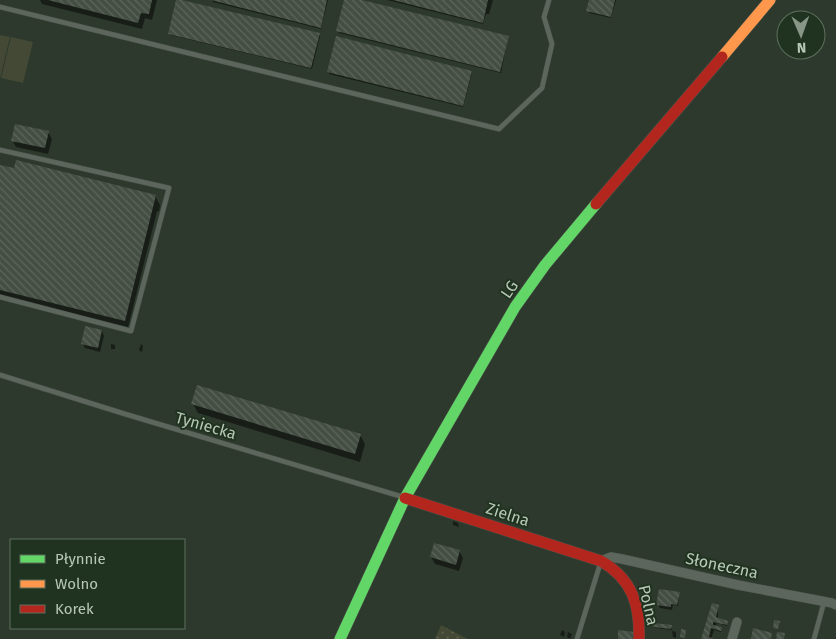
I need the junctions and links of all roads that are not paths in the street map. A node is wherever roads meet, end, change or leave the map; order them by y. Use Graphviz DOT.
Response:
graph roads {
  1 [pos="549,0"];
  2 [pos="770,0"];
  3 [pos="0,7"];
  4 [pos="0,150"];
  5 [pos="0,297"];
  6 [pos="0,375"];
  7 [pos="405,498"];
  8 [pos="601,561"];
  9 [pos="824,601"];
  10 [pos="836,605"];
  11 [pos="737,622"];
  12 [pos="340,639"];
  13 [pos="578,639"];
  14 [pos="639,639"];
  15 [pos="732,639"];
  16 [pos="814,639"];
  1 -- 3 [label="lane"];
  2 -- 7 [label="main road, LG"];
  4 -- 5 [label="lane"];
  6 -- 7 [label="lane, Tyniecka"];
  7 -- 8 [label="main road, Zielna"];
  7 -- 12 [label="main road, LG"];
  8 -- 9 [label="street, Słoneczna"];
  8 -- 13 [label="lane"];
  8 -- 14 [label="main road, Polna"];
  9 -- 10 [label="street, Słoneczna"];
  9 -- 16 [label="lane"];
  11 -- 15 [label="street"];
}
